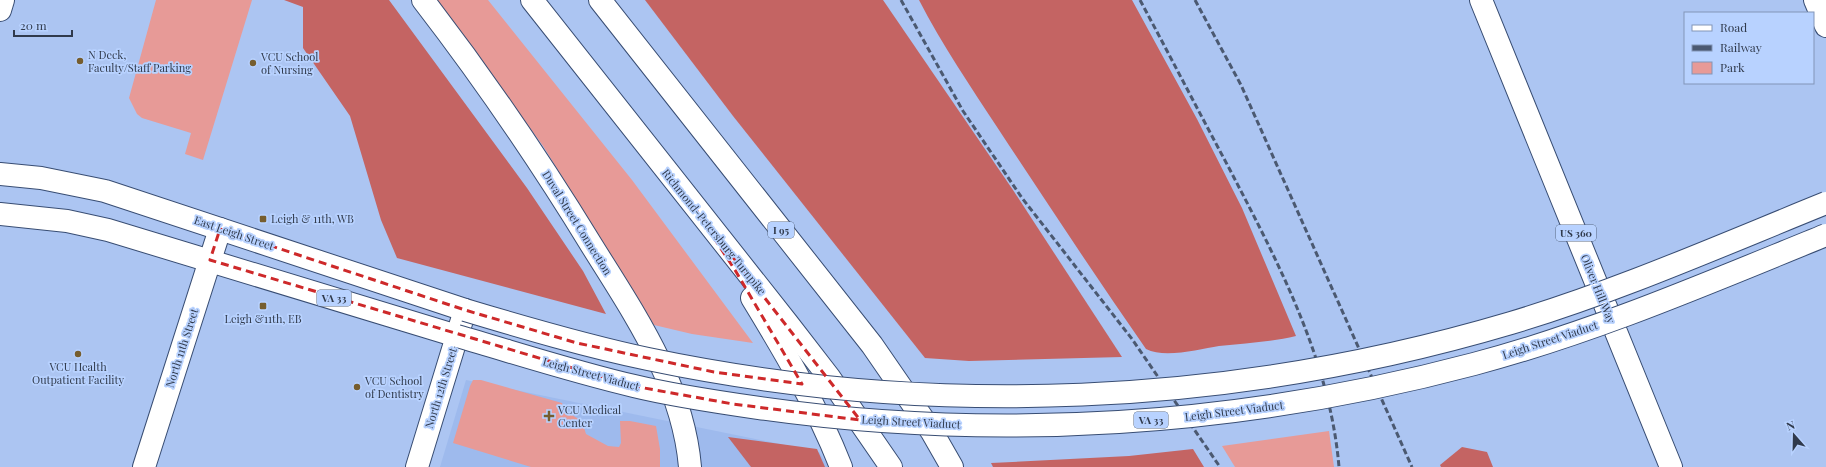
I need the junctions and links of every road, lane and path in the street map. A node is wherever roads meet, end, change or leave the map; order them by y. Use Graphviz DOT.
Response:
graph roads {
  1 [pos="3,0"];
  2 [pos="423,0"];
  3 [pos="532,0"];
  4 [pos="600,0"];
  5 [pos="1481,0"];
  6 [pos="1815,0"];
  7 [pos="0,10"];
  8 [pos="1826,26"];
  9 [pos="0,174"];
  10 [pos="1826,203"];
  11 [pos="693,206"];
  12 [pos="0,214"];
  13 [pos="220,229"];
  14 [pos="1826,235"];
  15 [pos="210,260"];
  16 [pos="465,310"];
  17 [pos="457,336"];
  18 [pos="144,467"];
  19 [pos="417,467"];
  20 [pos="690,467"];
  21 [pos="841,467"];
  22 [pos="892,467"];
  23 [pos="952,467"];
  24 [pos="1671,467"];
  1 -- 7 [label="main road"];
  2 -- 20 [label="main road, Duval Street Connection"];
  3 -- 11 [label="main road, Richmond-Petersburg Turnpike"];
  4 -- 23 [label="main road, I 95"];
  5 -- 24 [label="main road, Oliver Hill Way / US 360"];
  6 -- 8 [label="main road"];
  9 -- 13 [label="main road, East Leigh Street"];
  10 -- 16 [label="main road, bridge"];
  11 -- 21 [label="main road"];
  11 -- 22 [label="main road, Richmond-Petersburg Turnpike"];
  12 -- 15 [label="main road, VA 33"];
  13 -- 15 [label="main road, North 11th Street"];
  13 -- 16 [label="main road, East Leigh Street"];
  14 -- 17 [label="main road, Leigh Street Viaduct / VA 33, bridge"];
  15 -- 17 [label="main road, VA 33"];
  15 -- 18 [label="main road, North 11th Street"];
  16 -- 17 [label="main road, North 12th Street"];
  17 -- 19 [label="main road, North 12th Street"];
}
